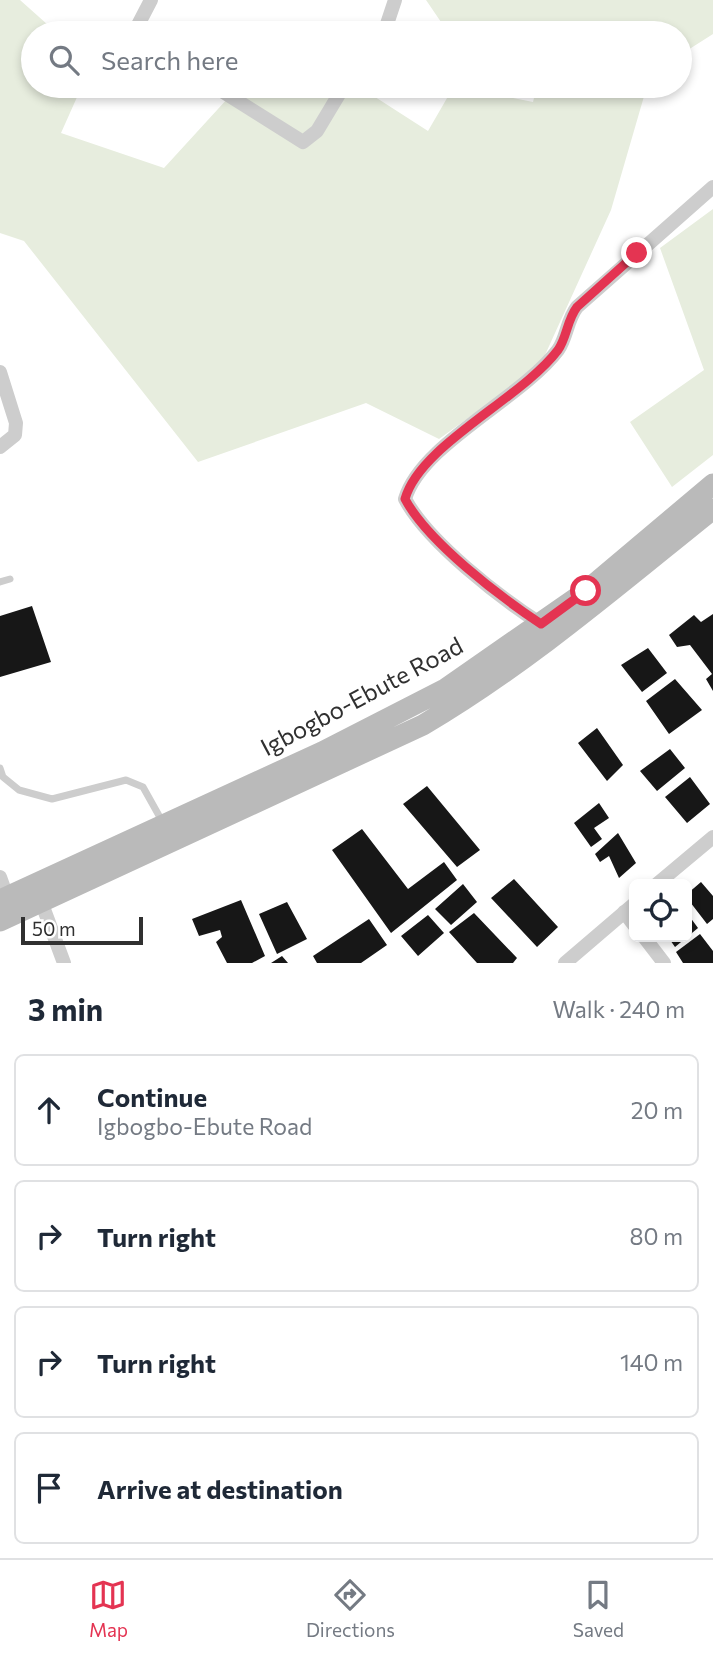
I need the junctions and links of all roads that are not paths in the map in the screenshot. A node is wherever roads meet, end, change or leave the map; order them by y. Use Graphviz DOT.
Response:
graph roads {
  1 [pos="151,0"];
  2 [pos="395,0"];
  3 [pos="140,21"];
  4 [pos="388,21"];
  5 [pos="233,98"];
  6 [pos="337,98"];
  7 [pos="713,187"];
  8 [pos="0,372"];
  9 [pos="0,447"];
  10 [pos="713,484"];
  11 [pos="713,509"];
  12 [pos="10,579"];
  13 [pos="0,582"];
  14 [pos="541,624"];
  15 [pos="0,768"];
  16 [pos="164,825"];
  17 [pos="713,837"];
  18 [pos="0,877"];
  19 [pos="663,879"];
  20 [pos="38,894"];
  21 [pos="629,908"];
  22 [pos="5,909"];
  23 [pos="648,942"];
  24 [pos="64,963"];
  25 [pos="565,963"];
  26 [pos="664,963"];
  1 -- 3 [label="street"];
  2 -- 4 [label="street"];
  5 -- 6 [label="street"];
  7 -- 14 [label="street"];
  8 -- 9 [label="street"];
  10 -- 14 [label="main road, Igbogbo-Ebute Road"];
  11 -- 20 [label="main road, Igbogbo-Ebute Road"];
  12 -- 13 [label="lane"];
  14 -- 16 [label="main road, Igbogbo-Ebute Road"];
  15 -- 16 [label="lane"];
  16 -- 20 [label="main road, Igbogbo-Ebute Road"];
  17 -- 19 [label="street"];
  18 -- 22 [label="street"];
  20 -- 22 [label="main road, Igbogbo-Ebute Road"];
  20 -- 24 [label="street"];
  21 -- 25 [label="street"];
  23 -- 26 [label="street"];
}
